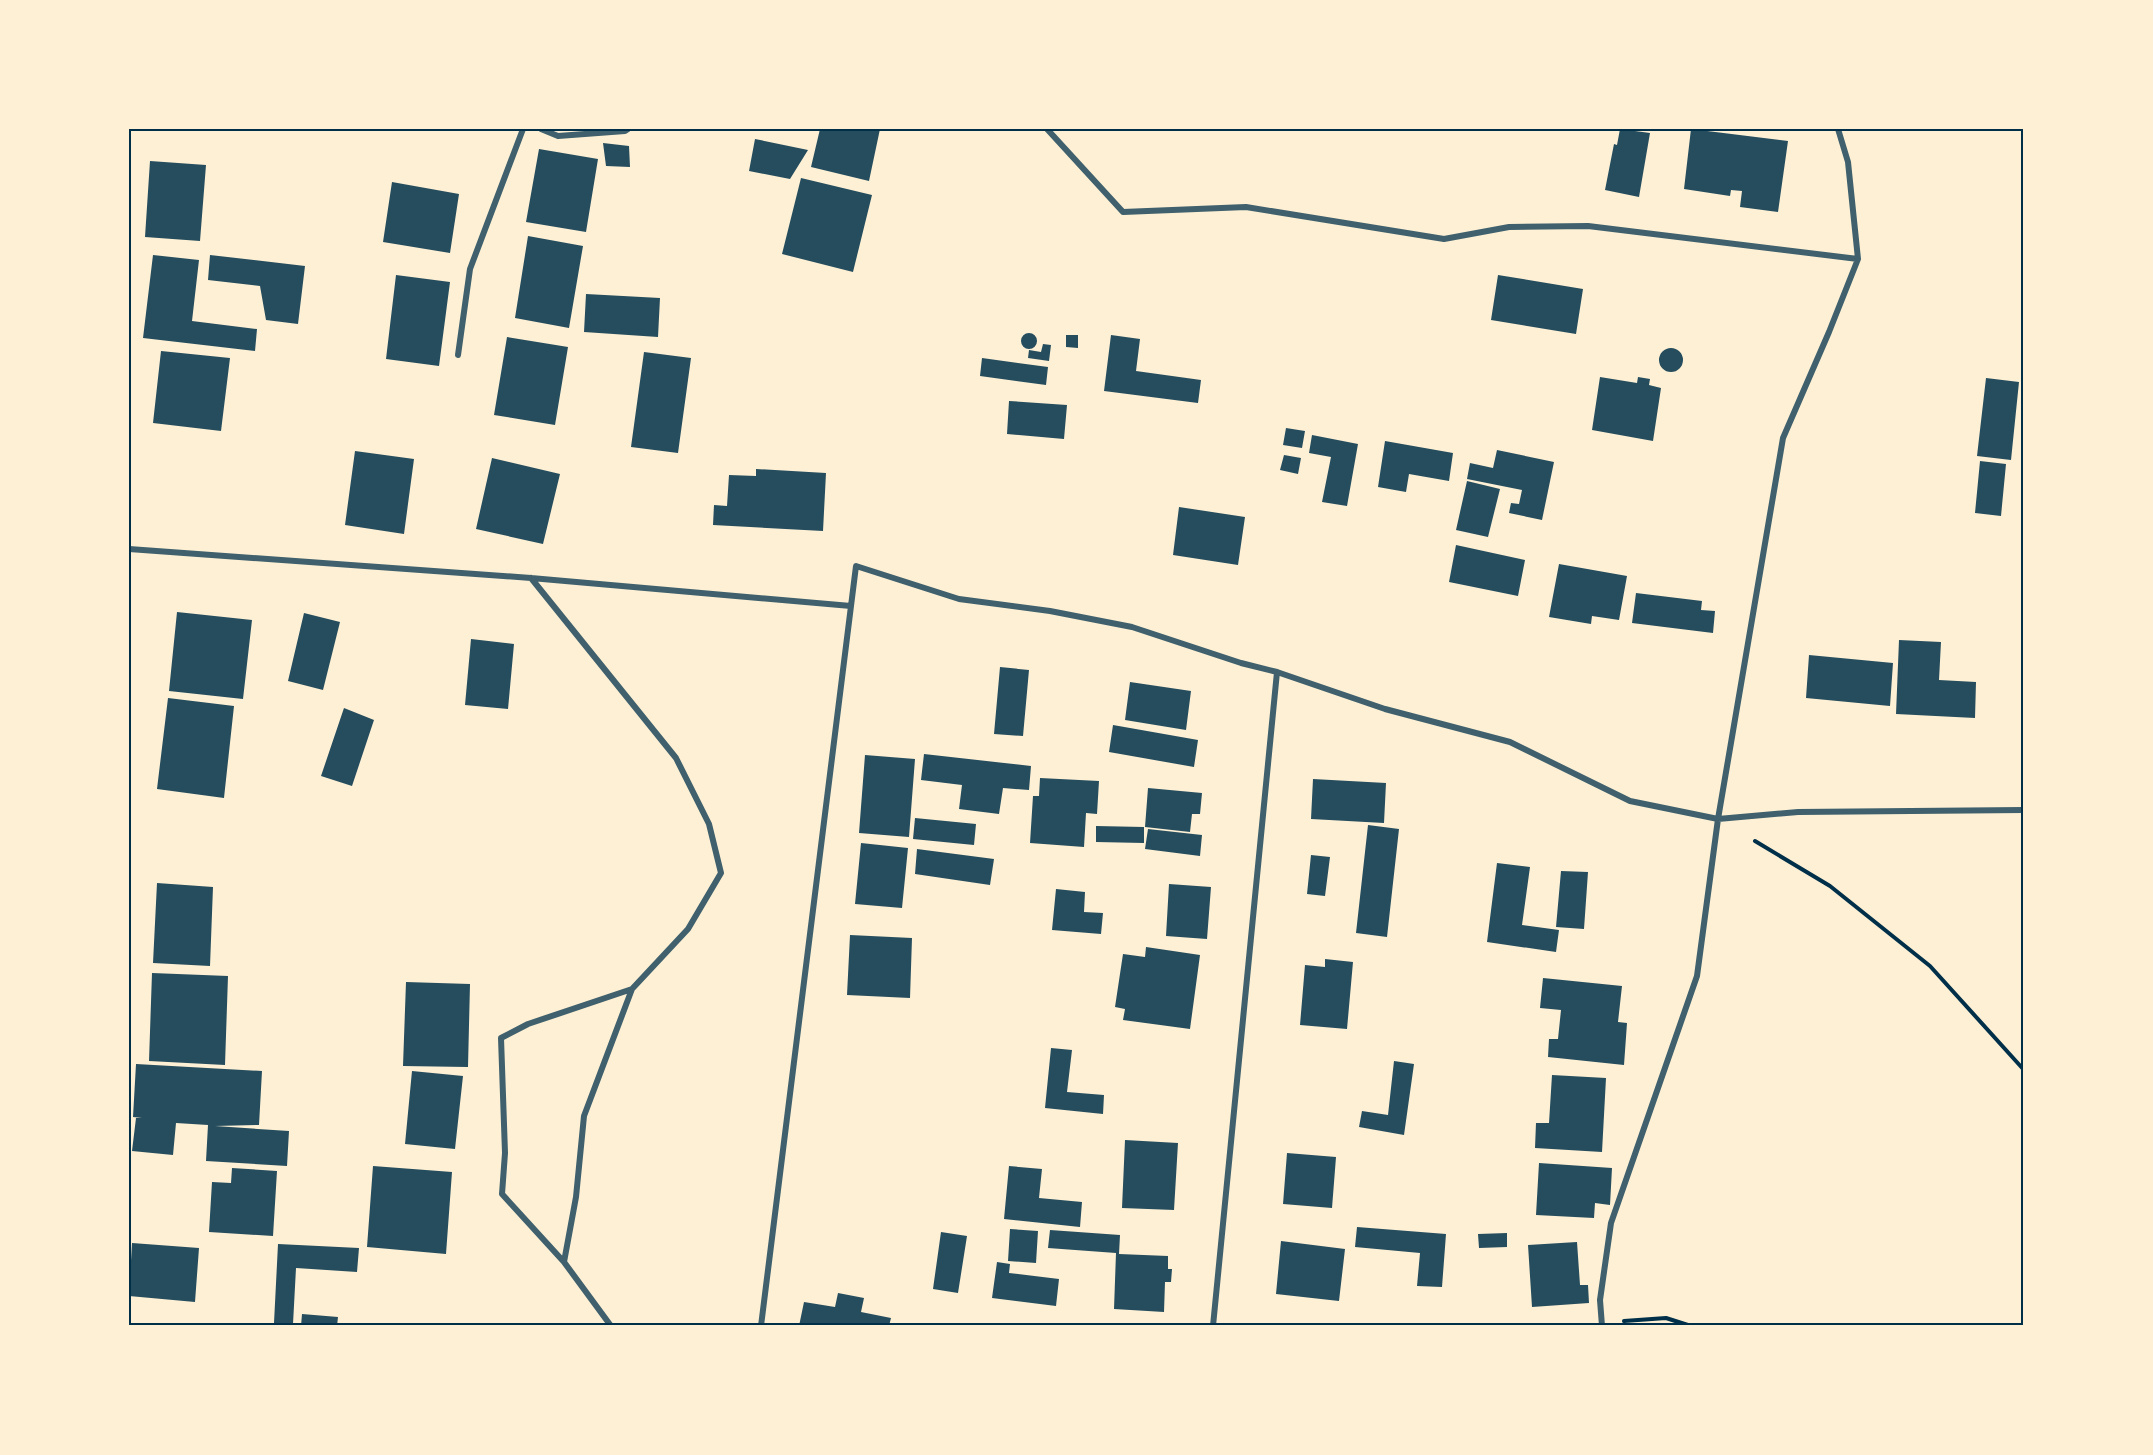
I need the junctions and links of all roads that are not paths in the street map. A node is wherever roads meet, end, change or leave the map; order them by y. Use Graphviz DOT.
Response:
graph roads {
  1 [pos="523,129"];
  2 [pos="541,129"];
  3 [pos="628,129"];
  4 [pos="1047,129"];
  5 [pos="1838,129"];
  6 [pos="1858,259"];
  7 [pos="458,355"];
  8 [pos="129,549"];
  9 [pos="531,578"];
  10 [pos="851,606"];
  11 [pos="1277,672"];
  12 [pos="2024,810"];
  13 [pos="1718,819"];
  14 [pos="632,989"];
  15 [pos="564,1262"];
  16 [pos="1602,1324"];
  17 [pos="611,1326"];
  18 [pos="761,1326"];
  19 [pos="1213,1326"];
  1 -- 7 [label="street"];
  2 -- 3 [label="street"];
  4 -- 6 [label="street"];
  5 -- 6 [label="street"];
  6 -- 13 [label="street"];
  8 -- 9 [label="street"];
  9 -- 10 [label="street"];
  9 -- 14 [label="street"];
  10 -- 11 [label="street"];
  10 -- 18 [label="street"];
  11 -- 13 [label="street"];
  11 -- 19 [label="street"];
  12 -- 13 [label="street"];
  13 -- 16 [label="street"];
  14 -- 15 [label="street"];
  14 -- 15 [label="street"];
  15 -- 17 [label="street"];
}
